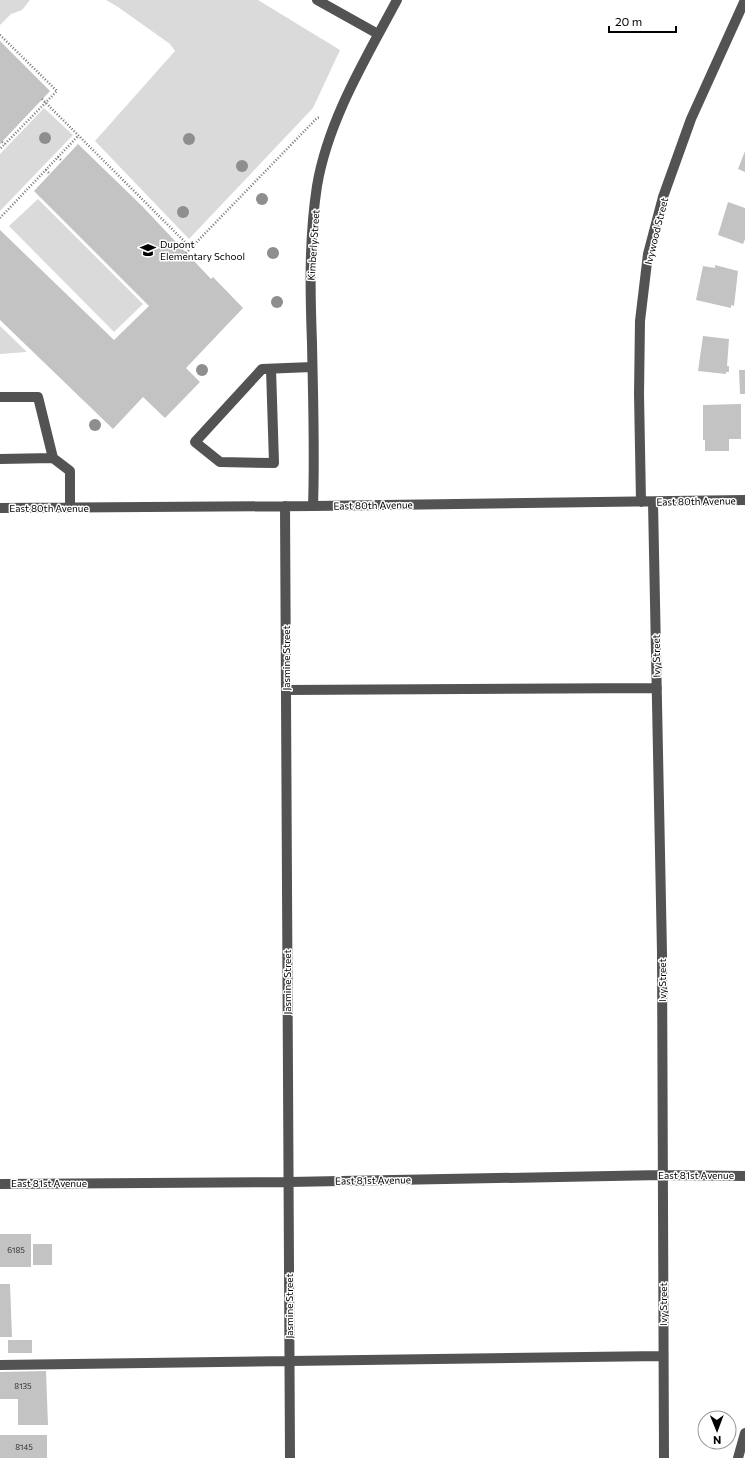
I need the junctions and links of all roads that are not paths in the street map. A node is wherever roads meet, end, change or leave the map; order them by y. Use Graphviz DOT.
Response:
graph roads {
  1 [pos="318,0"];
  2 [pos="396,0"];
  3 [pos="745,0"];
  4 [pos="378,34"];
  5 [pos="312,367"];
  6 [pos="271,369"];
  7 [pos="0,397"];
  8 [pos="53,458"];
  9 [pos="0,459"];
  10 [pos="745,500"];
  11 [pos="641,502"];
  12 [pos="653,502"];
  13 [pos="285,506"];
  14 [pos="313,506"];
  15 [pos="0,508"];
  16 [pos="70,508"];
  17 [pos="657,688"];
  18 [pos="286,690"];
  19 [pos="662,1175"];
  20 [pos="745,1176"];
  21 [pos="289,1182"];
  22 [pos="0,1184"];
  23 [pos="663,1356"];
  24 [pos="290,1362"];
  25 [pos="0,1365"];
  26 [pos="745,1433"];
  27 [pos="290,1458"];
  28 [pos="664,1458"];
  29 [pos="738,1458"];
  1 -- 4 [label="street"];
  2 -- 4 [label="street, Kimberly Street"];
  3 -- 11 [label="street, Ivywood Street"];
  4 -- 5 [label="street, Kimberly Street"];
  5 -- 6 [label="street"];
  5 -- 14 [label="street, Kimberly Street"];
  6 -- 6 [label="street"];
  7 -- 8 [label="street"];
  8 -- 9 [label="street"];
  8 -- 16 [label="street"];
  10 -- 12 [label="street, East 80th Avenue"];
  11 -- 12 [label="street, East 80th Avenue"];
  11 -- 14 [label="street, East 80th Avenue"];
  12 -- 17 [label="street, Ivy Street"];
  13 -- 14 [label="street, East 80th Avenue"];
  13 -- 16 [label="street, East 80th Avenue"];
  13 -- 18 [label="street, Jasmine Street"];
  15 -- 16 [label="street, East 80th Avenue"];
  17 -- 18 [label="street"];
  17 -- 19 [label="street, Ivy Street"];
  18 -- 21 [label="street, Jasmine Street"];
  19 -- 20 [label="street, East 81st Avenue"];
  19 -- 21 [label="street, East 81st Avenue"];
  19 -- 23 [label="street, Ivy Street"];
  21 -- 22 [label="street, East 81st Avenue"];
  21 -- 24 [label="street, Jasmine Street"];
  23 -- 24 [label="street"];
  23 -- 28 [label="street, Ivy Street"];
  24 -- 25 [label="street"];
  24 -- 27 [label="street, Jasmine Street"];
  26 -- 29 [label="street"];
}
